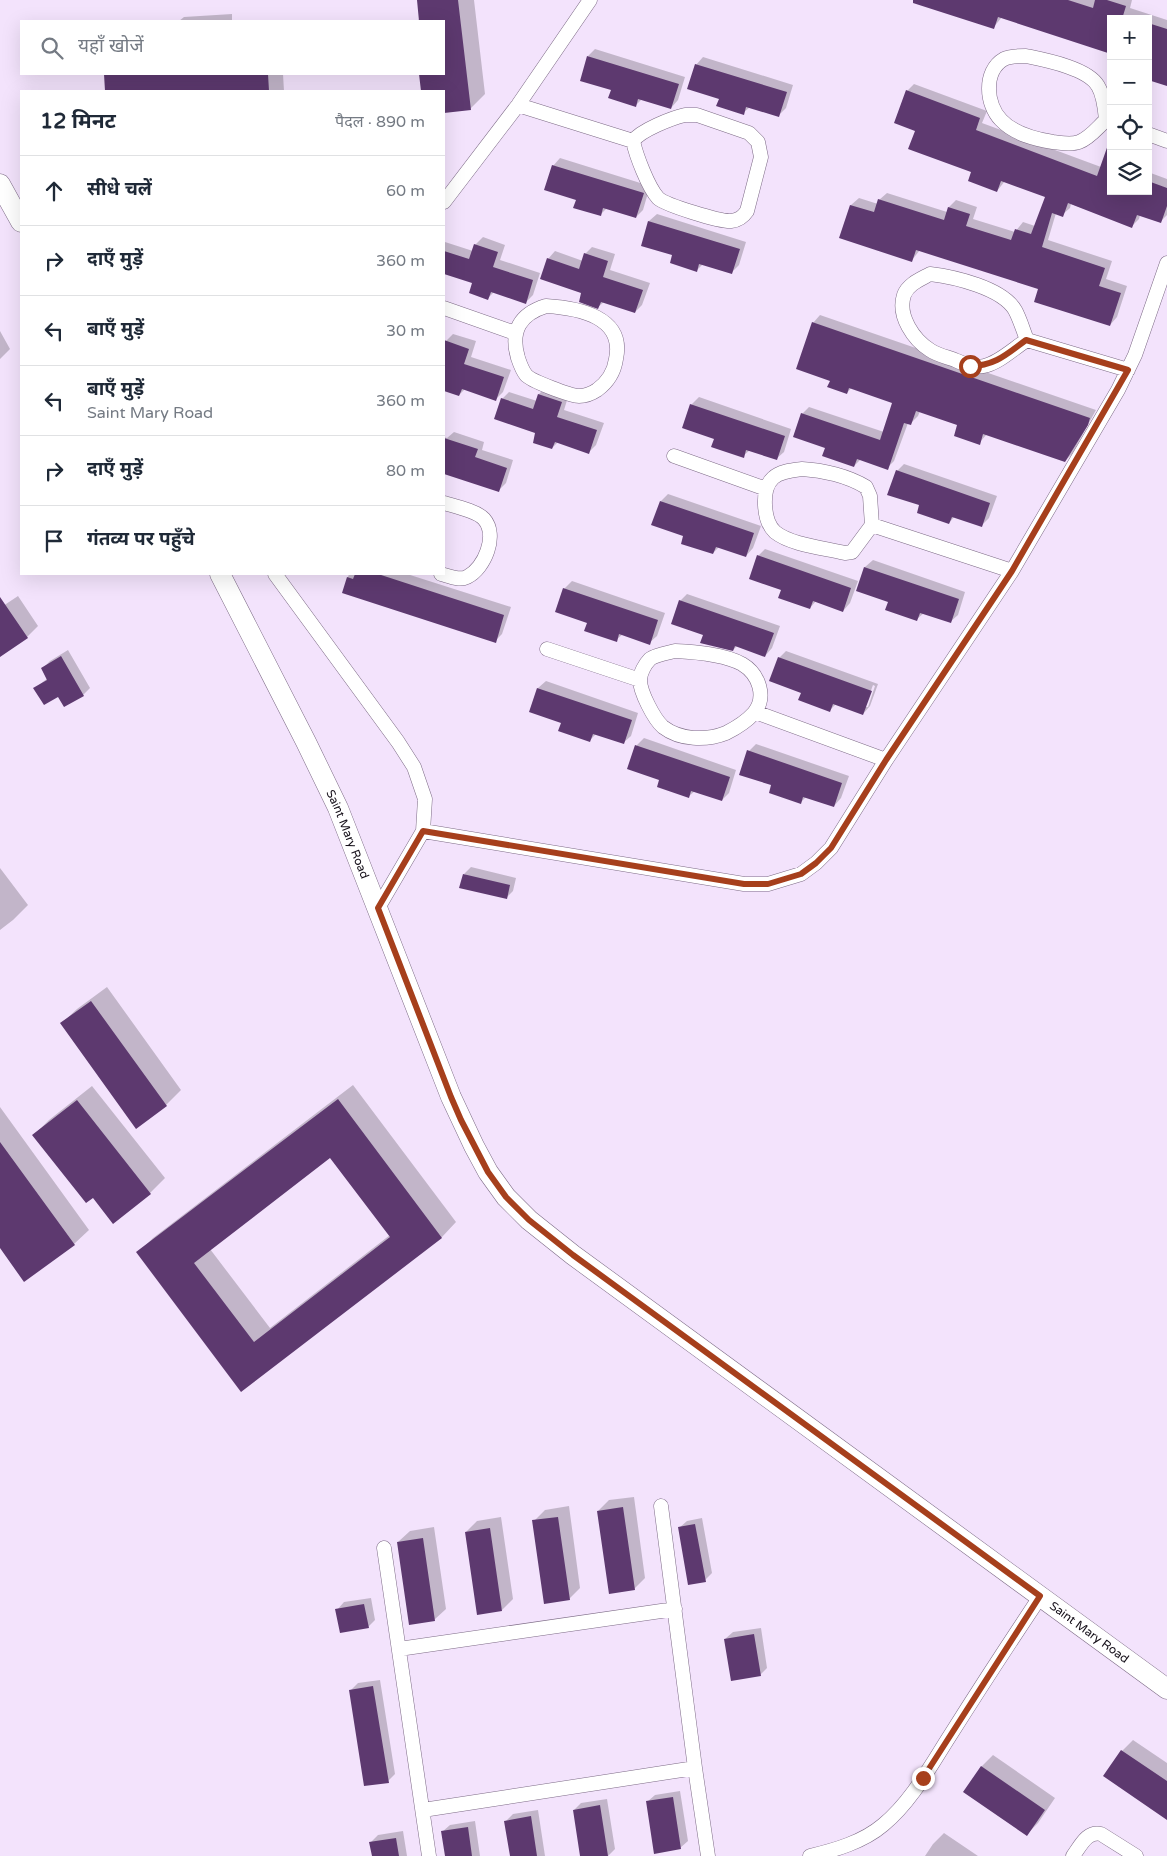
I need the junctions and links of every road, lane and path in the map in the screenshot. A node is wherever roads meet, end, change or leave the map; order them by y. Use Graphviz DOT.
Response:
graph roads {
  1 [pos="590,0"];
  2 [pos="518,105"];
  3 [pos="1108,121"];
  4 [pos="1152,135"];
  5 [pos="634,141"];
  6 [pos="1167,141"];
  7 [pos="0,184"];
  8 [pos="445,201"];
  9 [pos="20,220"];
  10 [pos="1167,263"];
  11 [pos="445,308"];
  12 [pos="515,333"];
  13 [pos="1026,340"];
  14 [pos="1128,370"];
  15 [pos="674,456"];
  16 [pos="766,489"];
  17 [pos="445,503"];
  18 [pos="872,525"];
  19 [pos="1012,571"];
  20 [pos="221,575"];
  21 [pos="276,575"];
  22 [pos="444,575"];
  23 [pos="547,649"];
  24 [pos="640,680"];
  25 [pos="755,712"];
  26 [pos="886,760"];
  27 [pos="423,831"];
  28 [pos="378,908"];
  29 [pos="661,1506"];
  30 [pos="384,1548"];
  31 [pos="1040,1596"];
  32 [pos="675,1609"];
  33 [pos="399,1650"];
  34 [pos="1167,1689"];
  35 [pos="695,1768"];
  36 [pos="423,1810"];
  37 [pos="430,1856"];
  38 [pos="708,1856"];
  39 [pos="810,1856"];
  40 [pos="1073,1856"];
  41 [pos="1136,1856"];
  1 -- 2 [label="street"];
  2 -- 5 [label="street"];
  2 -- 8 [label="street"];
  3 -- 3 [label="street"];
  4 -- 6 [label="street"];
  5 -- 5 [label="street"];
  7 -- 9 [label="street"];
  10 -- 14 [label="street"];
  11 -- 12 [label="street"];
  12 -- 12 [label="street"];
  13 -- 13 [label="street"];
  13 -- 14 [label="street"];
  14 -- 19 [label="street"];
  15 -- 16 [label="street"];
  16 -- 18 [label="street"];
  16 -- 18 [label="street"];
  17 -- 22 [label="street"];
  18 -- 19 [label="street"];
  19 -- 26 [label="street"];
  20 -- 28 [label="street, Saint Mary Road"];
  21 -- 27 [label="street"];
  23 -- 24 [label="street"];
  24 -- 25 [label="street"];
  24 -- 25 [label="street"];
  25 -- 26 [label="street"];
  26 -- 27 [label="street"];
  27 -- 28 [label="street"];
  28 -- 31 [label="street, Saint Mary Road"];
  29 -- 32 [label="street"];
  30 -- 33 [label="street"];
  31 -- 34 [label="street, Saint Mary Road"];
  31 -- 39 [label="street"];
  32 -- 33 [label="street"];
  32 -- 35 [label="street"];
  33 -- 36 [label="street"];
  35 -- 36 [label="street"];
  35 -- 38 [label="street"];
  36 -- 37 [label="street"];
  40 -- 41 [label="street"];
}
